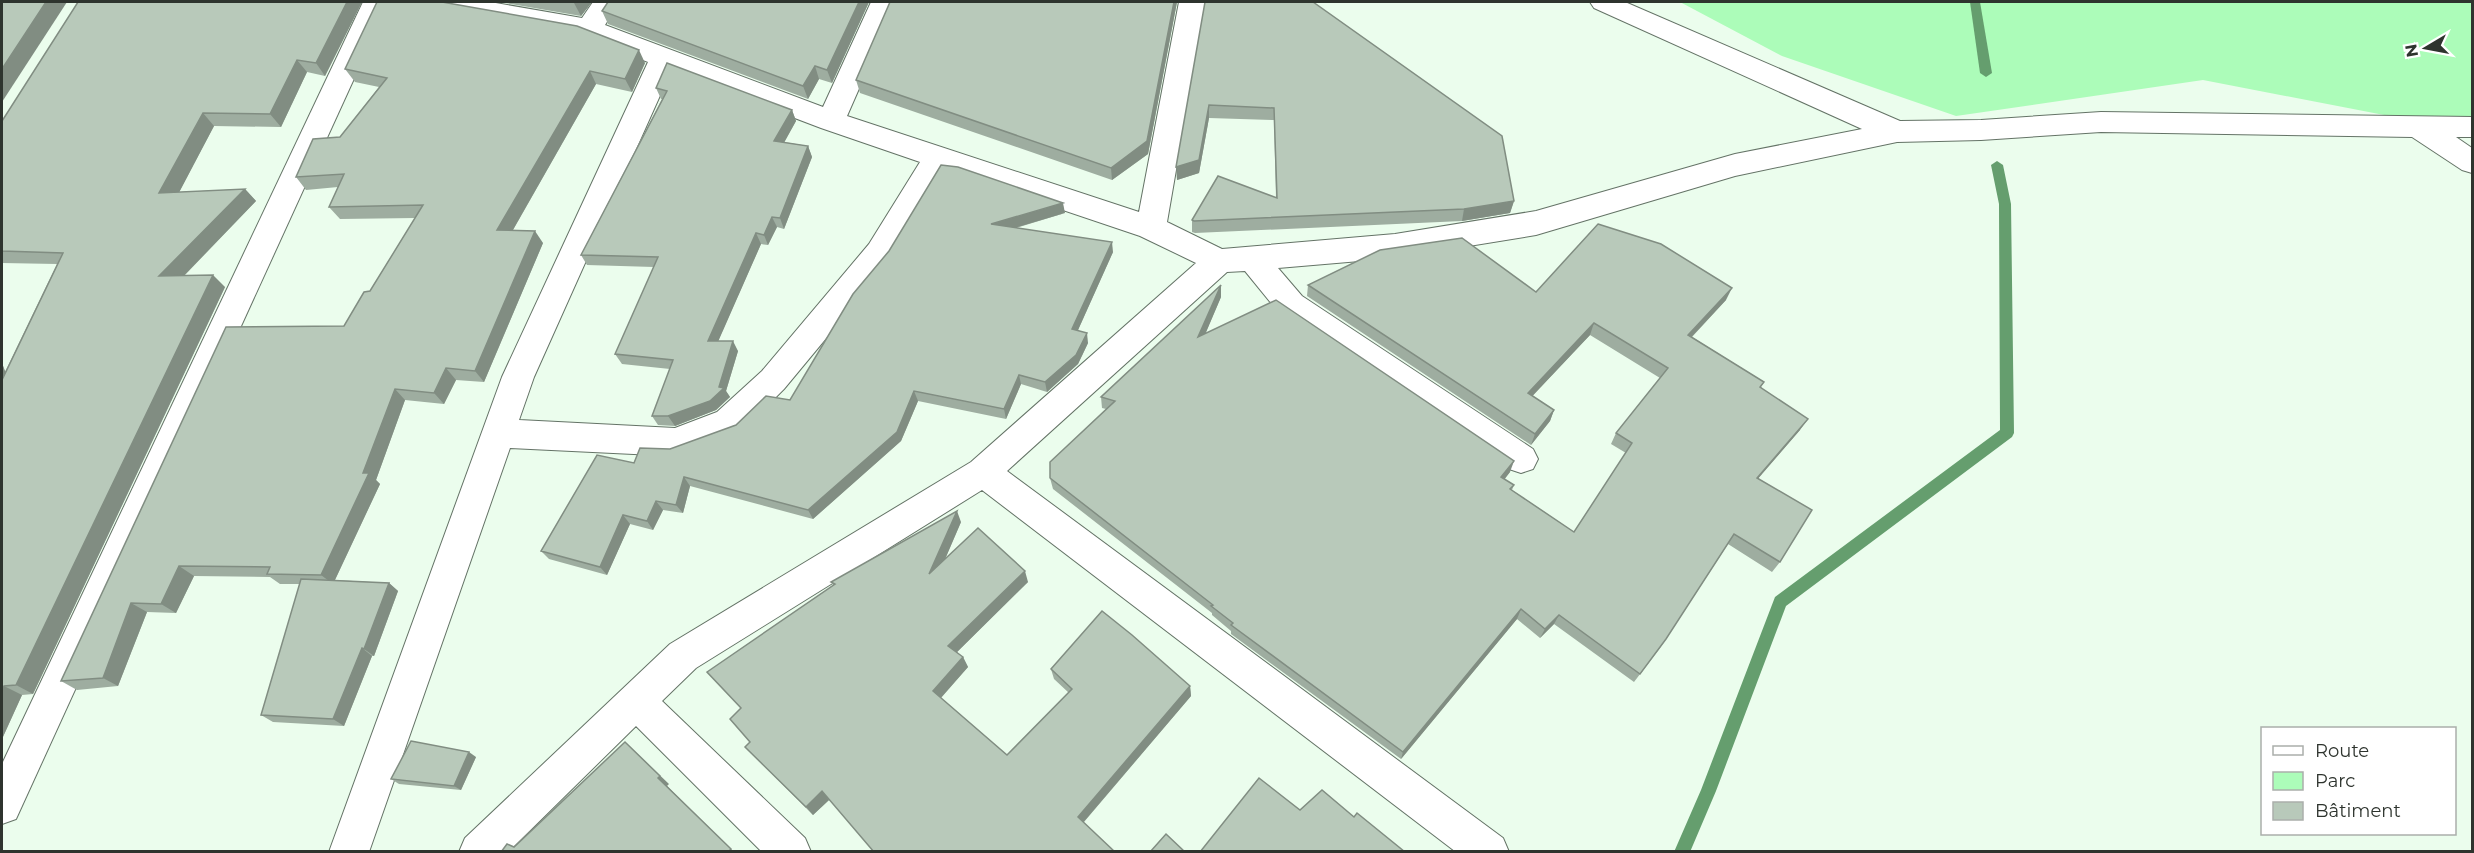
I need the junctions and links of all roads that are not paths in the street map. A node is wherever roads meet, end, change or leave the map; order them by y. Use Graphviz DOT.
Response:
graph roads {
  1 [pos="376,2"];
  2 [pos="444,2"];
  3 [pos="606,2"];
  4 [pos="884,2"];
  5 [pos="1192,2"];
  6 [pos="1604,2"];
  7 [pos="589,29"];
  8 [pos="663,59"];
  9 [pos="831,121"];
  10 [pos="2417,126"];
  11 [pos="2472,127"];
  12 [pos="1897,132"];
  13 [pos="938,156"];
  14 [pos="2472,162"];
  15 [pos="1150,228"];
  16 [pos="1252,258"];
  17 [pos="1220,261"];
  18 [pos="499,433"];
  19 [pos="1521,459"];
  20 [pos="983,472"];
  21 [pos="636,701"];
  22 [pos="2,805"];
  23 [pos="349,852"];
  24 [pos="479,852"];
  25 [pos="791,852"];
  26 [pos="1489,852"];
  1 -- 22 [label="street"];
  2 -- 7 [label="street"];
  3 -- 7 [label="street"];
  4 -- 9 [label="street"];
  5 -- 15 [label="street"];
  6 -- 12 [label="street"];
  7 -- 8 [label="street"];
  8 -- 9 [label="street"];
  8 -- 18 [label="street"];
  9 -- 13 [label="street"];
  10 -- 11 [label="street"];
  10 -- 12 [label="street"];
  10 -- 14 [label="street"];
  12 -- 16 [label="street"];
  13 -- 15 [label="street"];
  13 -- 18 [label="street"];
  15 -- 17 [label="street"];
  16 -- 17 [label="street"];
  16 -- 19 [label="street"];
  17 -- 20 [label="street"];
  18 -- 23 [label="street"];
  20 -- 21 [label="street"];
  20 -- 26 [label="street"];
  21 -- 24 [label="street"];
  21 -- 25 [label="street"];
}
